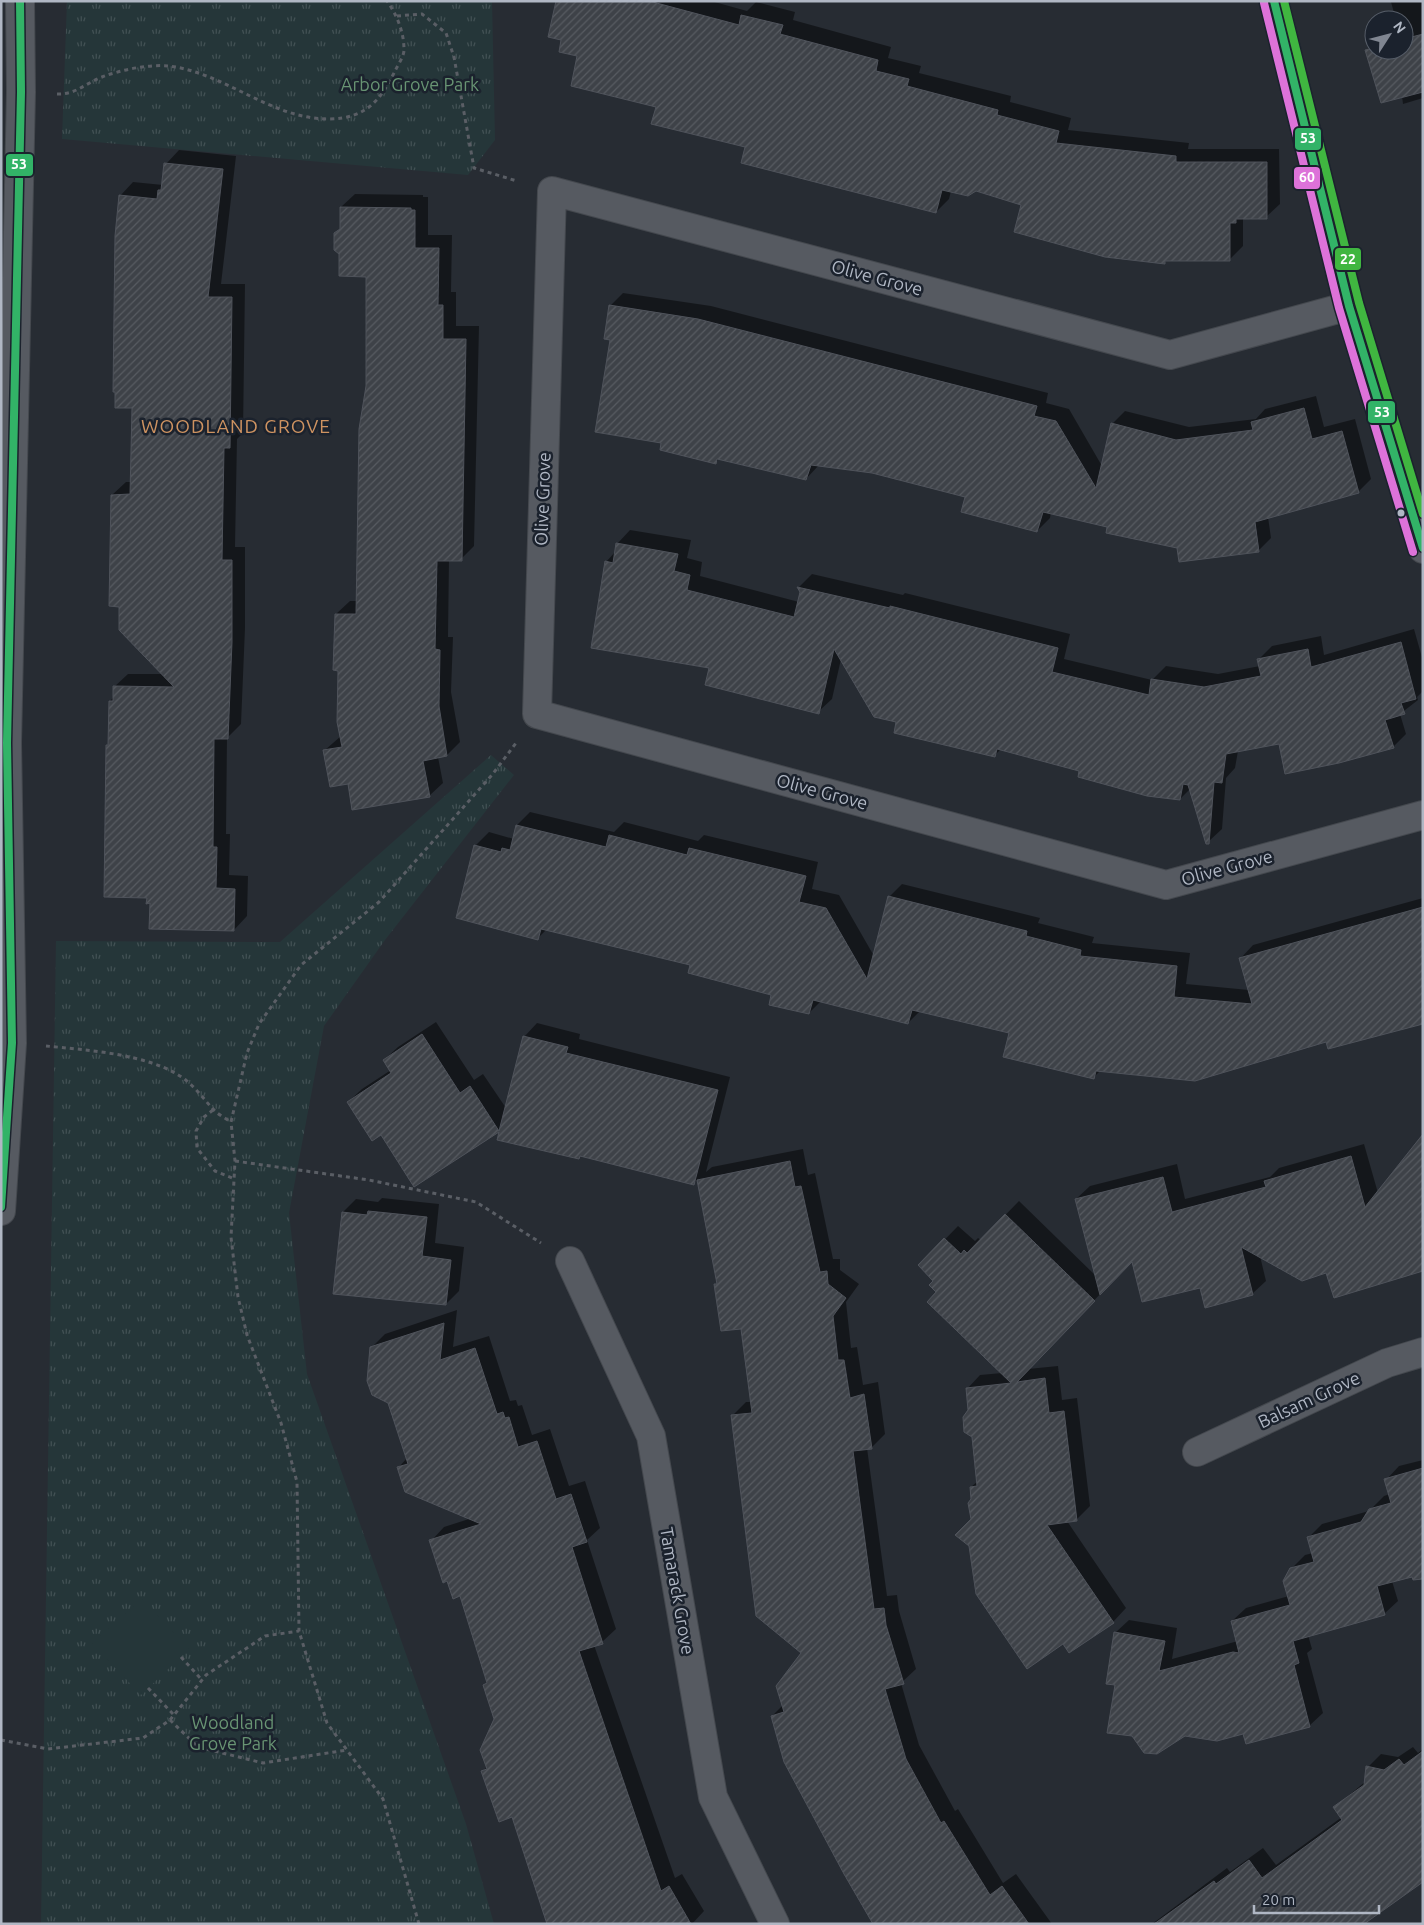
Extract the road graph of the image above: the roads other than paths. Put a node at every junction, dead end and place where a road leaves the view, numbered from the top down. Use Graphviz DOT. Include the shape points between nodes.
graph roads {
  1 [pos="20,1"];
  2 [pos="1274,1"];
  3 [pos="1348,306"];
  4 [pos="1423,549"];
  5 [pos="4,743"];
  6 [pos="1423,815"];
  7 [pos="1,1211"];
  8 [pos="570,1261"];
  9 [pos="1423,1352"];
  10 [pos="1197,1452"];
  11 [pos="776,1924"];
  1 -- 5 [label="street" via="21,92"];
  2 -- 3 [label="street"];
  3 -- 4 [label="street"];
  3 -- 6 [label="street, Olive Grove" via="1170,355 552,191 537,714 1166,885"];
  5 -- 7 [label="street" via="12,1043"];
  8 -- 11 [label="street, Tamarack Grove" via="651,1436 713,1797"];
  9 -- 10 [label="street, Balsam Grove" via="1387,1363"];
}
